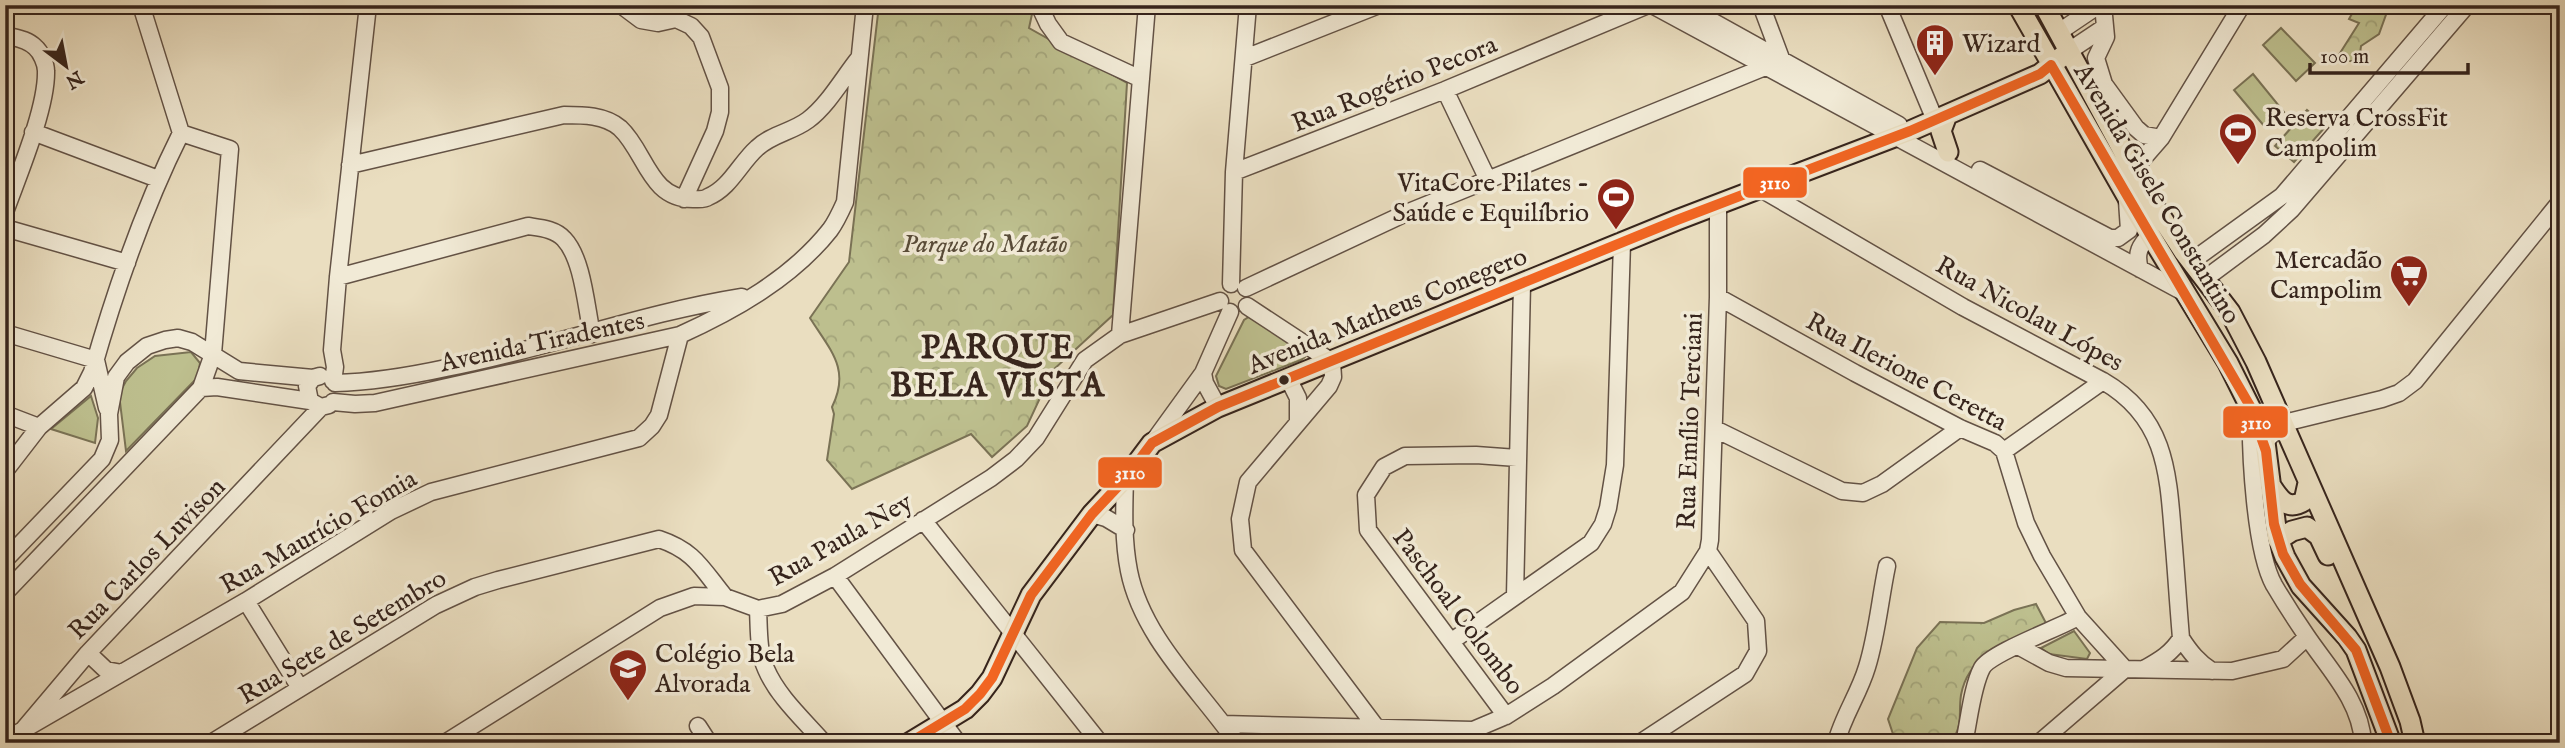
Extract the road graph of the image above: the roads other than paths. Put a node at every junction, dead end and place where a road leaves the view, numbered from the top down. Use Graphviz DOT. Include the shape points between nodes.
graph roads {
  1 [pos="141,5"];
  2 [pos="368,5"];
  3 [pos="621,5"];
  4 [pos="865,5"];
  5 [pos="1039,5"];
  6 [pos="1147,5"];
  7 [pos="1248,5"];
  8 [pos="1379,5"];
  9 [pos="1650,5"];
  10 [pos="1683,5"];
  11 [pos="1761,5"];
  12 [pos="1887,5"];
  13 [pos="2018,5"];
  14 [pos="2044,5"];
  15 [pos="2101,5"];
  16 [pos="2242,5"];
  17 [pos="2445,5"];
  18 [pos="2466,5"];
  19 [pos="2105,27"];
  20 [pos="2059,32"];
  21 [pos="5,35"];
  22 [pos="2069,51"];
  23 [pos="860,57"];
  24 [pos="1245,58"];
  25 [pos="1782,61"];
  26 [pos="2051,65"];
  27 [pos="1765,67"];
  28 [pos="1141,79"];
  29 [pos="1445,90"];
  30 [pos="1941,117"];
  31 [pos="33,132"];
  32 [pos="181,133"];
  33 [pos="1903,133"];
  34 [pos="2161,138"];
  35 [pos="1948,152"];
  36 [pos="350,165"];
  37 [pos="2134,169"];
  38 [pos="1234,172"];
  39 [pos="158,179"];
  40 [pos="1488,180"];
  41 [pos="1761,189"];
  42 [pos="2126,195"];
  43 [pos="684,199"];
  44 [pos="2560,202"];
  45 [pos="1718,205"];
  46 [pos="2264,210"];
  47 [pos="5,212"];
  48 [pos="2274,226"];
  49 [pos="5,228"];
  50 [pos="2151,234"];
  51 [pos="1622,243"];
  52 [pos="2217,244"];
  53 [pos="2192,261"];
  54 [pos="2228,261"];
  55 [pos="127,263"];
  56 [pos="2140,269"];
  57 [pos="338,277"];
  58 [pos="2206,278"];
  59 [pos="1522,284"];
  60 [pos="1238,286"];
  61 [pos="2183,292"];
  62 [pos="752,295"];
  63 [pos="1718,297"];
  64 [pos="700,304"];
  65 [pos="1247,306"];
  66 [pos="1225,307"];
  67 [pos="706,323"];
  68 [pos="5,333"];
  69 [pos="592,334"];
  70 [pos="680,335"];
  71 [pos="1121,335"];
  72 [pos="657,341"];
  73 [pos="213,354"];
  74 [pos="96,360"];
  75 [pos="1332,362"];
  76 [pos="670,370"];
  77 [pos="1203,373"];
  78 [pos="325,380"];
  79 [pos="1289,380"];
  80 [pos="2103,380"];
  81 [pos="201,388"];
  82 [pos="321,403"];
  83 [pos="1218,407"];
  84 [pos="5,414"];
  85 [pos="108,414"];
  86 [pos="1298,419"];
  87 [pos="2284,423"];
  88 [pos="39,427"];
  89 [pos="1960,428"];
  90 [pos="1714,429"];
  91 [pos="1152,443"];
  92 [pos="2258,448"];
  93 [pos="2004,451"];
  94 [pos="1517,458"];
  95 [pos="5,471"];
  96 [pos="1125,479"];
  97 [pos="2308,483"];
  98 [pos="2271,486"];
  99 [pos="48,514"];
  100 [pos="1092,514"];
  101 [pos="923,520"];
  102 [pos="1126,530"];
  103 [pos="60,538"];
  104 [pos="2278,540"];
  105 [pos="1708,551"];
  106 [pos="2263,554"];
  107 [pos="5,560"];
  108 [pos="1887,566"];
  109 [pos="835,576"];
  110 [pos="5,593"];
  111 [pos="1515,596"];
  112 [pos="724,597"];
  113 [pos="246,601"];
  114 [pos="758,610"];
  115 [pos="2078,617"];
  116 [pos="1012,631"];
  117 [pos="2307,637"];
  118 [pos="2181,638"];
  119 [pos="1452,641"];
  120 [pos="2018,646"];
  121 [pos="88,653"];
  122 [pos="2125,669"];
  123 [pos="2144,669"];
  124 [pos="2391,669"];
  125 [pos="2214,672"];
  126 [pos="122,673"];
  127 [pos="300,688"];
  128 [pos="1506,716"];
  129 [pos="943,723"];
  130 [pos="1223,724"];
  131 [pos="698,726"];
  132 [pos="1376,726"];
  133 [pos="23,730"];
  134 [pos="2413,734"];
  135 [pos="5,740"];
  136 [pos="211,743"];
  137 [pos="445,743"];
  138 [pos="709,743"];
  139 [pos="824,743"];
  140 [pos="909,743"];
  141 [pos="958,743"];
  142 [pos="1100,743"];
  143 [pos="1237,743"];
  144 [pos="1388,743"];
  145 [pos="1640,743"];
  146 [pos="1836,743"];
  147 [pos="1964,743"];
  148 [pos="2039,743"];
  149 [pos="2363,743"];
  150 [pos="2392,743"];
  1 -- 32 [label="street"];
  2 -- 36 [label="street"];
  3 -- 43 [label="street" via="641,20 659,23 676,19 691,26 701,37 720,88 715,131"];
  4 -- 23 [label="street, Avenida Tiradentes"];
  5 -- 28 [label="street" via="1061,42"];
  6 -- 28 [label="street"];
  7 -- 24 [label="street"];
  8 -- 24 [label="street"];
  9 -- 27 [label="street"];
  9 -- 29 [label="street, Rua Rogério Pecora"];
  10 -- 25 [label="street"];
  11 -- 25 [label="street"];
  12 -- 30 [label="street"];
  13 -- 26 [label="main road, Avenida Gisele Constantino"];
  14 -- 20 [label="main road, Avenida Gisele Constantino"];
  15 -- 19 [label="street"];
  15 -- 20 [label="street"];
  16 -- 34 [label="street"];
  17 -- 46 [label="street" via="2282,196"];
  18 -- 48 [label="street"];
  19 -- 22 [label="street"];
  19 -- 34 [label="street" via="2106,37 2096,58 2104,84 2136,128 2144,135"];
  20 -- 22 [label="main road, Avenida Gisele Constantino"];
  21 -- 31 [label="street" via="23,39 43,58 43,95"];
  22 -- 26 [label="main road, Avenida Matheus Conegero"];
  22 -- 37 [label="main road, Avenida Gisele Constantino"];
  23 -- 43 [label="street" via="808,120 768,138 727,184 707,199"];
  23 -- 62 [label="street, Avenida Tiradentes" via="845,202 831,229 788,273"];
  24 -- 38 [label="street"];
  25 -- 33 [label="street"];
  26 -- 30 [label="main road, Avenida Matheus Conegero"];
  26 -- 42 [label="main road, Avenida Gisele Constantino"];
  27 -- 33 [label="street"];
  27 -- 40 [label="street"];
  28 -- 71 [label="street"];
  29 -- 38 [label="street, Rua Rogério Pecora"];
  29 -- 40 [label="street"];
  30 -- 33 [label="main road, Avenida Matheus Conegero"];
  30 -- 35 [label="main road"];
  31 -- 39 [label="street"];
  31 -- 47 [label="street"];
  32 -- 39 [label="street"];
  32 -- 73 [label="street" via="230,149"];
  33 -- 35 [label="street"];
  33 -- 41 [label="main road, Avenida Matheus Conegero"];
  33 -- 56 [label="street"];
  34 -- 37 [label="street"];
  35 -- 42 [label="street" via="2110,238 2129,230"];
  36 -- 43 [label="street" via="564,115 588,115 619,127 656,183"];
  36 -- 57 [label="street"];
  37 -- 53 [label="main road, Avenida Gisele Constantino"];
  38 -- 60 [label="street"];
  39 -- 55 [label="street"];
  40 -- 60 [label="street"];
  41 -- 45 [label="main road, Avenida Matheus Conegero"];
  41 -- 80 [label="street, Rua Nicolau Lópes" via="1963,307"];
  42 -- 50 [label="main road, Avenida Gisele Constantino"];
  44 -- 87 [label="street" via="2415,381 2382,400"];
  45 -- 51 [label="main road, Avenida Matheus Conegero"];
  45 -- 63 [label="street, Rua Emílio Terciani"];
  46 -- 48 [label="street"];
  46 -- 52 [label="street"];
  48 -- 54 [label="street"];
  49 -- 55 [label="street"];
  50 -- 53 [label="main road" via="2157,233 2181,258"];
  50 -- 56 [label="street" via="2138,251"];
  50 -- 61 [label="main road, Avenida Gisele Constantino"];
  51 -- 59 [label="main road, Avenida Matheus Conegero"];
  51 -- 111 [label="street" via="1615,465 1608,508 1591,543"];
  52 -- 53 [label="street"];
  52 -- 54 [label="street"];
  53 -- 58 [label="main road, Avenida Gisele Constantino"];
  54 -- 58 [label="street"];
  55 -- 74 [label="street"];
  56 -- 61 [label="street"];
  57 -- 69 [label="street" via="528,226 549,229 564,238 577,258"];
  57 -- 78 [label="street" via="332,350 335,368"];
  58 -- 87 [label="main road, Avenida Gisele Constantino" via="2230,312"];
  59 -- 75 [label="main road, Avenida Matheus Conegero"];
  59 -- 94 [label="street"];
  60 -- 65 [label="street" via="1249,297"];
  60 -- 66 [label="street" via="1221,292"];
  61 -- 92 [label="main road, Avenida Gisele Constantino" via="2251,409"];
  62 -- 64 [label="street, Avenida Tiradentes"];
  62 -- 67 [label="street, Avenida Tiradentes"];
  63 -- 89 [label="street, Rua Ilerione Ceretta"];
  63 -- 90 [label="street, Rua Emílio Terciani"];
  64 -- 67 [label="street"];
  64 -- 69 [label="street, Avenida Tiradentes"];
  65 -- 66 [label="street" via="1239,312"];
  65 -- 75 [label="street"];
  66 -- 71 [label="street, Rua Paula Ney"];
  66 -- 77 [label="street"];
  67 -- 70 [label="street, Avenida Tiradentes"];
  68 -- 74 [label="street"];
  69 -- 78 [label="street, Avenida Tiradentes" via="401,377"];
  70 -- 72 [label="street, Avenida Tiradentes"];
  70 -- 76 [label="street, Rua Maurício Fomia"];
  71 -- 101 [label="street, Rua Paula Ney" via="1085,360 1035,438 1016,459"];
  72 -- 76 [label="street"];
  72 -- 82 [label="street, Avenida Tiradentes" via="375,403"];
  73 -- 78 [label="street, Avenida Tiradentes" via="239,370"];
  73 -- 81 [label="street"];
  73 -- 85 [label="street, Avenida Tiradentes" via="178,338 147,346 116,377"];
  74 -- 85 [label="street"];
  74 -- 88 [label="street" via="84,388"];
  75 -- 79 [label="main road, Avenida Matheus Conegero"];
  75 -- 86 [label="street" via="1329,386"];
  76 -- 113 [label="street, Rua Maurício Fomia" via="659,415 639,439 431,492 391,511"];
  77 -- 83 [label="street"];
  77 -- 91 [label="street"];
  78 -- 82 [label="street" via="337,393"];
  78 -- 82 [label="street" via="307,386 307,397"];
  79 -- 83 [label="main road, Avenida Matheus Conegero"];
  79 -- 86 [label="street" via="1298,398"];
  80 -- 93 [label="street, Rua Ilerione Ceretta"];
  80 -- 118 [label="street, Rua Nicolau Lópes" via="2135,406 2152,426 2161,447 2169,479"];
  81 -- 82 [label="street, Avenida Tiradentes"];
  81 -- 103 [label="street"];
  82 -- 121 [label="street, Rua Carlos Luvison"];
  83 -- 91 [label="main road, Avenida Matheus Conegero"];
  84 -- 88 [label="street"];
  85 -- 99 [label="street" via="110,440 102,459"];
  86 -- 132 [label="street" via="1248,482 1240,519 1243,550"];
  87 -- 92 [label="street"];
  87 -- 97 [label="main road, Avenida Gisele Constantino"];
  88 -- 95 [label="street"];
  89 -- 90 [label="street" via="1863,493 1842,491"];
  89 -- 93 [label="street, Rua Ilerione Ceretta"];
  90 -- 105 [label="street, Rua Emílio Terciani"];
  91 -- 96 [label="main road"];
  92 -- 98 [label="main road, Avenida Gisele Constantino"];
  92 -- 106 [label="street, Avenida Gisele Constantino"];
  93 -- 115 [label="street" via="2026,523"];
  94 -- 111 [label="street"];
  94 -- 119 [label="street, Paschoal Colombo" via="1405,456 1384,467 1366,495 1368,530"];
  96 -- 100 [label="main road"];
  96 -- 102 [label="street"];
  97 -- 98 [label="main road" via="2304,501 2297,505 2281,502"];
  97 -- 124 [label="main road, Avenida Gisele Constantino"];
  98 -- 104 [label="main road, Avenida Gisele Constantino"];
  99 -- 103 [label="street" via="48,536"];
  99 -- 107 [label="street"];
  100 -- 102 [label="street"];
  100 -- 116 [label="main road" via="1031,595"];
  101 -- 109 [label="street, Rua Paula Ney"];
  101 -- 116 [label="street"];
  102 -- 130 [label="street" via="1129,573 1145,617"];
  103 -- 110 [label="street"];
  104 -- 106 [label="street"];
  104 -- 124 [label="main road" via="2300,527 2319,536 2368,639"];
  104 -- 150 [label="main road, Avenida Gisele Constantino" via="2301,586 2356,650"];
  105 -- 128 [label="street, Rua Emílio Terciani" via="1682,593"];
  105 -- 145 [label="street" via="1756,621 1758,651 1745,674"];
  106 -- 117 [label="street, Avenida Gisele Constantino" via="2273,583"];
  108 -- 146 [label="street" via="1868,666"];
  109 -- 114 [label="street, Rua Paula Ney" via="782,604"];
  109 -- 129 [label="street"];
  111 -- 119 [label="street"];
  112 -- 114 [label="street, Rua Paula Ney"];
  112 -- 127 [label="street, Rua Sete de Setembro" via="693,557 659,539 475,587 436,605"];
  112 -- 137 [label="street, Rua Paula Ney" via="694,596 660,608"];
  113 -- 126 [label="street, Rua Maurício Fomia"];
  113 -- 127 [label="street"];
  114 -- 139 [label="street" via="765,669"];
  115 -- 120 [label="street"];
  115 -- 122 [label="street"];
  116 -- 129 [label="main road" via="980,694"];
  116 -- 142 [label="street"];
  117 -- 125 [label="street" via="2283,659"];
  117 -- 149 [label="street, Avenida Gisele Constantino" via="2347,695"];
  118 -- 123 [label="street" via="2161,660"];
  118 -- 125 [label="street" via="2201,664"];
  119 -- 128 [label="street, Paschoal Colombo"];
  120 -- 122 [label="street" via="2066,668"];
  120 -- 147 [label="street" via="1996,654 1983,666"];
  121 -- 126 [label="street" via="106,670"];
  121 -- 133 [label="street, Rua Carlos Luvison"];
  122 -- 123 [label="street"];
  122 -- 148 [label="street"];
  123 -- 125 [label="street"];
  124 -- 134 [label="main road, Avenida Gisele Constantino"];
  126 -- 133 [label="street, Rua Maurício Fomia"];
  127 -- 136 [label="street, Rua Sete de Setembro"];
  128 -- 132 [label="street, Rua Emílio Terciani" via="1473,730"];
  129 -- 140 [label="main road"];
  129 -- 141 [label="street"];
  130 -- 132 [label="street, Rua Emílio Terciani"];
  130 -- 143 [label="street"];
  131 -- 138 [label="street"];
  132 -- 144 [label="street"];
  133 -- 135 [label="street, Rua Carlos Luvison"];
  134 -- 150 [label="main road"];
}
